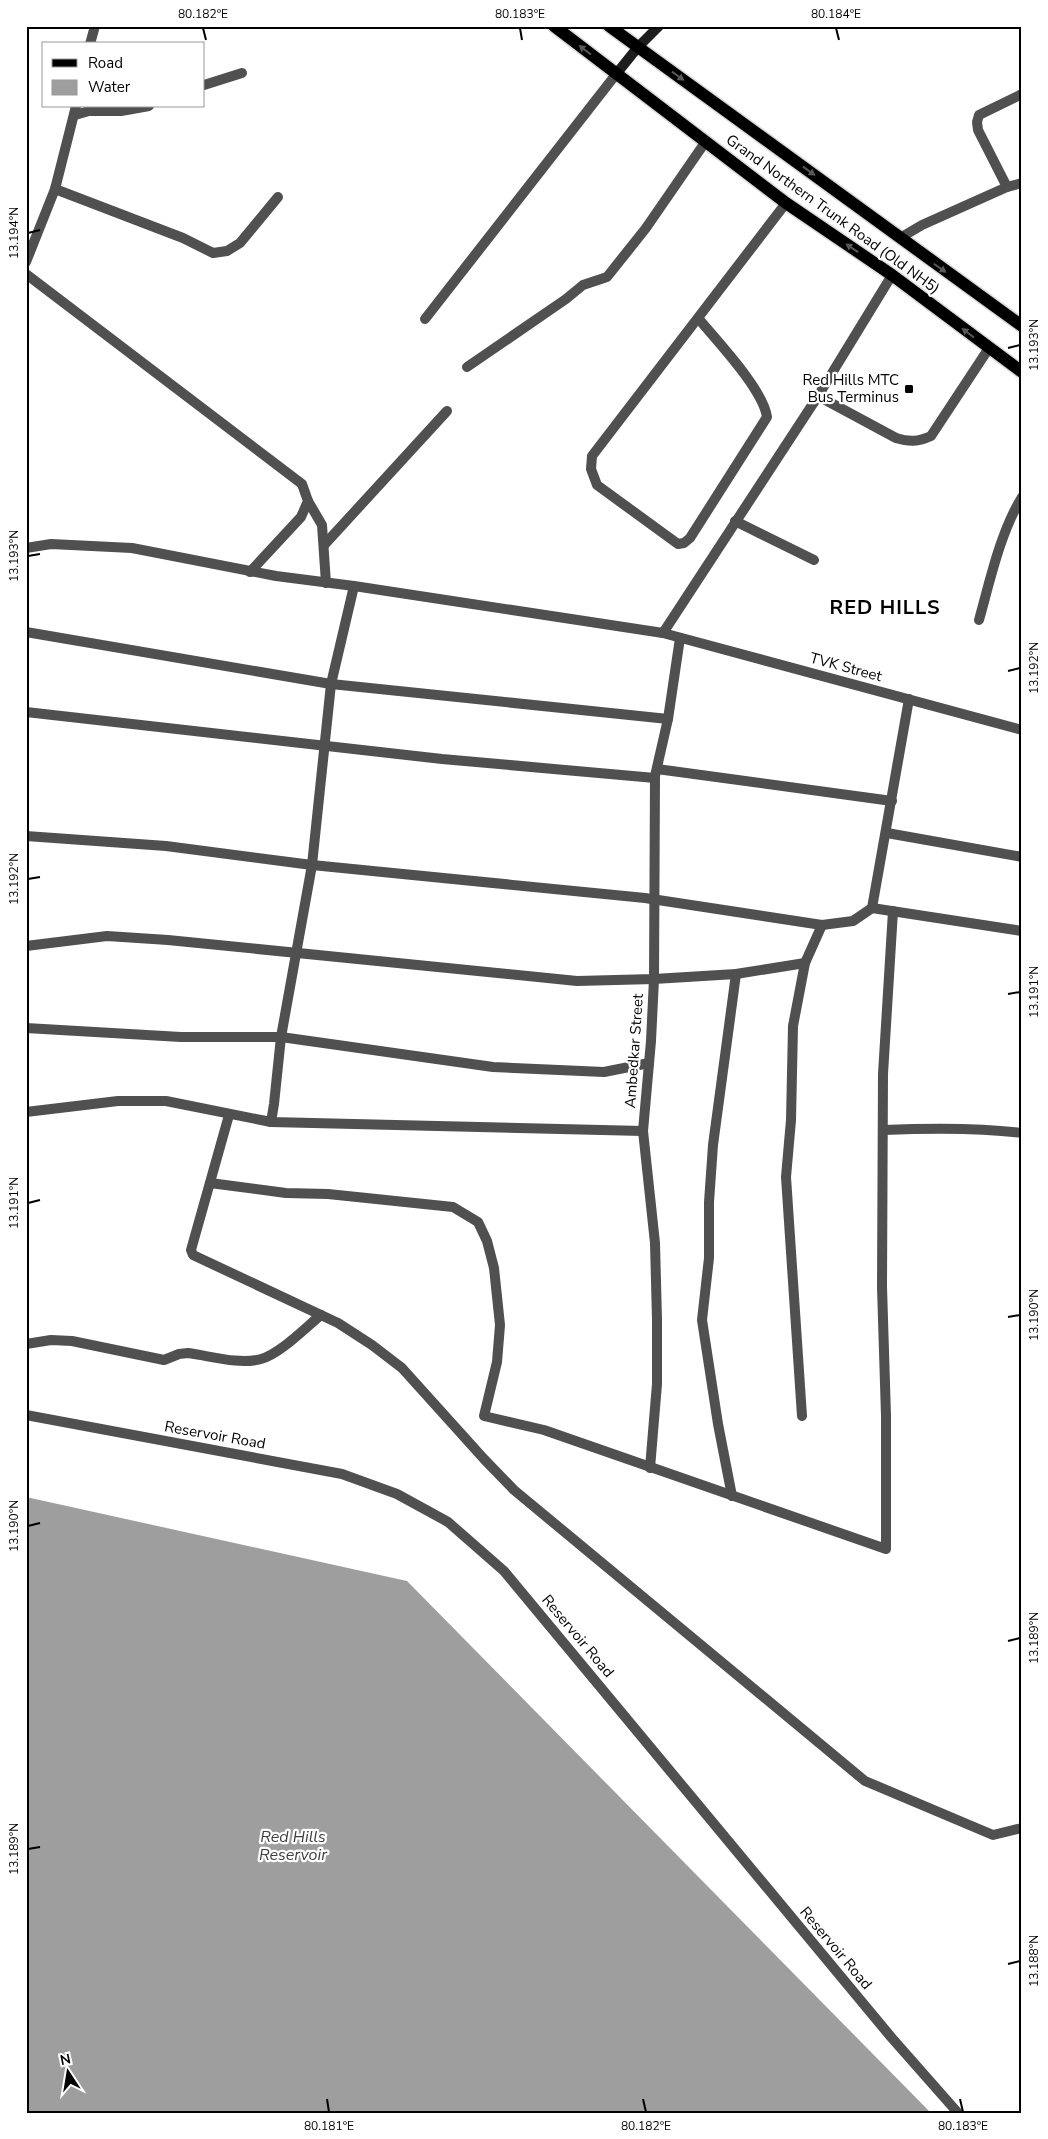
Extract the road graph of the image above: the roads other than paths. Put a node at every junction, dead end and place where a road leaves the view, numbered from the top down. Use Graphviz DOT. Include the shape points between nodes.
graph roads {
  1 [pos="94,26"];
  2 [pos="554,26"];
  3 [pos="609,26"];
  4 [pos="659,26"];
  5 [pos="90,42"];
  6 [pos="638,47"];
  7 [pos="242,73"];
  8 [pos="617,74"];
  9 [pos="205,85"];
  10 [pos="1022,94"];
  11 [pos="138,108"];
  12 [pos="76,110"];
  13 [pos="706,141"];
  14 [pos="1022,183"];
  15 [pos="1007,187"];
  16 [pos="55,189"];
  17 [pos="278,197"];
  18 [pos="786,203"];
  19 [pos="900,238"];
  20 [pos="26,262"];
  21 [pos="26,274"];
  22 [pos="892,275"];
  23 [pos="698,318"];
  24 [pos="425,319"];
  25 [pos="1022,326"];
  26 [pos="989,348"];
  27 [pos="467,367"];
  28 [pos="1022,372"];
  29 [pos="818,396"];
  30 [pos="447,411"];
  31 [pos="1022,497"];
  32 [pos="308,502"];
  33 [pos="735,521"];
  34 [pos="325,544"];
  35 [pos="26,548"];
  36 [pos="814,560"];
  37 [pos="250,572"];
  38 [pos="326,583"];
  39 [pos="354,586"];
  40 [pos="979,620"];
  41 [pos="26,632"];
  42 [pos="663,633"];
  43 [pos="680,638"];
  44 [pos="331,684"];
  45 [pos="909,699"];
  46 [pos="26,712"];
  47 [pos="668,718"];
  48 [pos="1022,730"];
  49 [pos="325,747"];
  50 [pos="656,773"];
  51 [pos="892,801"];
  52 [pos="887,833"];
  53 [pos="26,836"];
  54 [pos="1022,857"];
  55 [pos="312,865"];
  56 [pos="654,899"];
  57 [pos="872,908"];
  58 [pos="893,911"];
  59 [pos="822,925"];
  60 [pos="1022,931"];
  61 [pos="26,946"];
  62 [pos="297,953"];
  63 [pos="805,962"];
  64 [pos="736,974"];
  65 [pos="654,979"];
  66 [pos="26,1028"];
  67 [pos="281,1037"];
  68 [pos="649,1063"];
  69 [pos="26,1112"];
  70 [pos="229,1115"];
  71 [pos="271,1122"];
  72 [pos="883,1130"];
  73 [pos="643,1131"];
  74 [pos="1022,1133"];
  75 [pos="210,1183"];
  76 [pos="321,1315"];
  77 [pos="26,1344"];
  78 [pos="26,1415"];
  79 [pos="802,1416"];
  80 [pos="650,1468"];
  81 [pos="732,1496"];
  82 [pos="1022,1828"];
  83 [pos="958,2113"];
  1 -- 5 [label="street"];
  8 -- 2 [label="main road, Grand Northern Trunk Road (Old NH5), one-way"];
  3 -- 6 [label="main road, Grand Northern Trunk Road (Old NH5)"];
  4 -- 6 [label="street"];
  6 -- 8 [label="street"];
  6 -- 19 [label="main road, Grand Northern Trunk Road (Old NH5), one-way"];
  7 -- 9 [label="street"];
  8 -- 13 [label="main road, Grand Northern Trunk Road (Old NH5)"];
  8 -- 24 [label="street"];
  10 -- 15 [label="street" via="980,115 977,122"];
  11 -- 12 [label="street"];
  12 -- 16 [label="street"];
  13 -- 18 [label="main road, Grand Northern Trunk Road (Old NH5)"];
  13 -- 27 [label="street" via="646,228 607,277 583,285"];
  14 -- 15 [label="street"];
  15 -- 19 [label="street"];
  16 -- 17 [label="street" via="212,252 227,251 240,244"];
  16 -- 20 [label="street"];
  22 -- 18 [label="main road, Grand Northern Trunk Road (Old NH5), one-way"];
  18 -- 23 [label="street"];
  19 -- 25 [label="main road, Grand Northern Trunk Road (Old NH5), one-way"];
  21 -- 32 [label="street" via="302,484"];
  26 -- 22 [label="main road, Grand Northern Trunk Road (Old NH5), one-way"];
  22 -- 29 [label="street"];
  23 -- 23 [label="street" via="592,456 591,468 597,485 678,544 690,538 767,417 739,366"];
  26 -- 28 [label="main road, Grand Northern Trunk Road (Old NH5)"];
  26 -- 29 [label="street" via="931,436 920,440 908,442 896,438"];
  29 -- 33 [label="street"];
  30 -- 34 [label="street"];
  31 -- 40 [label="street" via="996,561"];
  32 -- 34 [label="street" via="322,525"];
  32 -- 37 [label="street" via="301,517"];
  33 -- 36 [label="street"];
  33 -- 42 [label="street"];
  34 -- 38 [label="street"];
  35 -- 37 [label="street, TVK Street" via="51,544 132,548"];
  37 -- 38 [label="street, TVK Street"];
  38 -- 39 [label="street, TVK Street"];
  39 -- 42 [label="street, TVK Street"];
  39 -- 44 [label="street"];
  41 -- 44 [label="street"];
  42 -- 43 [label="street, TVK Street"];
  43 -- 45 [label="street, TVK Street"];
  43 -- 47 [label="street, Ambedkar Street"];
  44 -- 47 [label="street"];
  44 -- 49 [label="street"];
  45 -- 48 [label="street, TVK Street"];
  45 -- 51 [label="street"];
  46 -- 49 [label="street"];
  47 -- 50 [label="street, Ambedkar Street"];
  49 -- 50 [label="street"];
  49 -- 55 [label="street"];
  50 -- 51 [label="street"];
  50 -- 56 [label="street, Ambedkar Street"];
  51 -- 52 [label="street"];
  52 -- 54 [label="street"];
  52 -- 57 [label="street"];
  53 -- 55 [label="street" via="166,846"];
  55 -- 56 [label="street"];
  55 -- 62 [label="street"];
  56 -- 59 [label="street"];
  56 -- 65 [label="street, Ambedkar Street"];
  57 -- 58 [label="street"];
  57 -- 59 [label="street" via="853,921"];
  58 -- 60 [label="street"];
  58 -- 72 [label="street" via="883,1074"];
  59 -- 63 [label="street"];
  61 -- 62 [label="street" via="107,936"];
  62 -- 65 [label="street" via="577,980"];
  62 -- 67 [label="street"];
  63 -- 64 [label="street"];
  63 -- 79 [label="street" via="793,1026 786,1177"];
  64 -- 65 [label="street"];
  64 -- 81 [label="street" via="713,1145 709,1258 702,1320"];
  65 -- 68 [label="street, Ambedkar Street"];
  66 -- 67 [label="street" via="181,1037"];
  67 -- 68 [label="street" via="493,1067 604,1072"];
  67 -- 71 [label="street"];
  68 -- 73 [label="street, Ambedkar Street"];
  69 -- 70 [label="street" via="118,1101 166,1102"];
  70 -- 71 [label="street"];
  70 -- 75 [label="street"];
  71 -- 73 [label="street"];
  72 -- 74 [label="street" via="941,1128"];
  72 -- 81 [label="street" via="886,1549"];
  73 -- 80 [label="street, Ambedkar Street" via="655,1243 657,1320 657,1384"];
  75 -- 76 [label="street" via="191,1250 193,1255"];
  75 -- 80 [label="street" via="453,1207 478,1222 494,1268 500,1325 497,1362 484,1416 544,1430"];
  76 -- 77 [label="street" via="263,1359 244,1361 188,1353 164,1360 65,1341"];
  76 -- 82 [label="street" via="352,1332 402,1368 514,1490 865,1781 993,1835"];
  78 -- 83 [label="street, Reservoir Road" via="342,1474 397,1494 448,1522 504,1571 891,2037"];
  80 -- 81 [label="street"];
}
